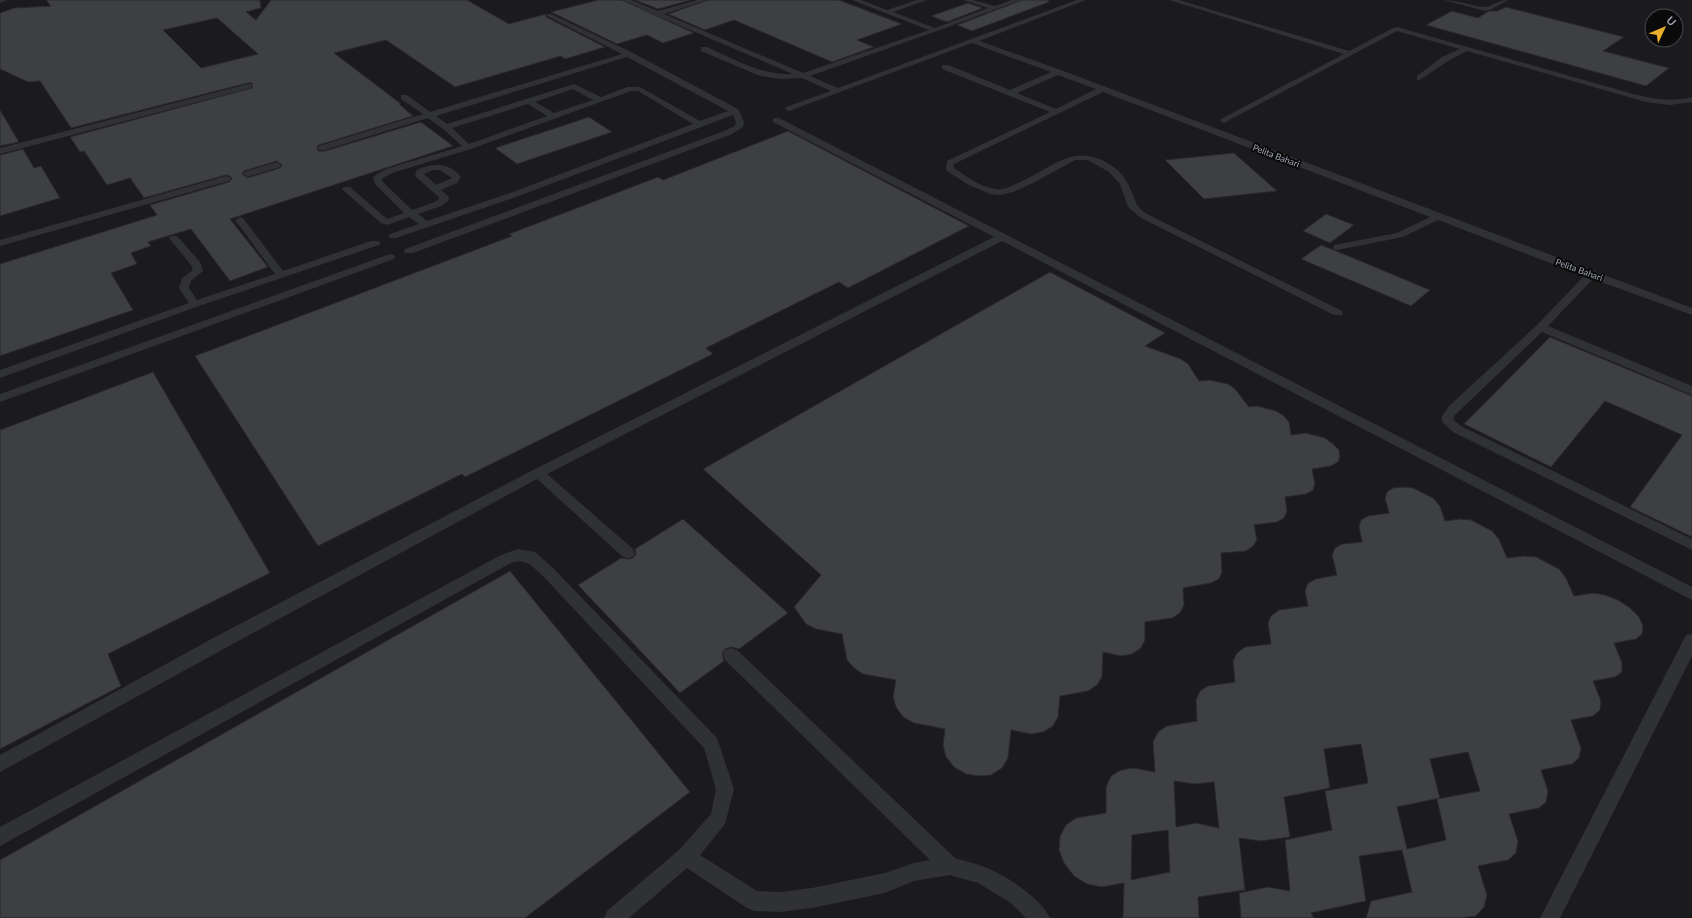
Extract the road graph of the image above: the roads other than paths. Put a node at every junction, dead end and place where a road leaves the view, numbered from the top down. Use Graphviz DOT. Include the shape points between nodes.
graph roads {
  1 [pos="4,0"];
  2 [pos="626,0"];
  3 [pos="704,0"];
  4 [pos="854,0"];
  5 [pos="924,0"];
  6 [pos="966,0"];
  7 [pos="1018,0"];
  8 [pos="1083,0"];
  9 [pos="1172,0"];
  10 [pos="1447,0"];
  11 [pos="1505,0"];
  12 [pos="0,1"];
  13 [pos="994,8"];
  14 [pos="886,12"];
  15 [pos="657,14"];
  16 [pos="549,16"];
  17 [pos="935,30"];
  18 [pos="972,41"];
  19 [pos="704,49"];
  20 [pos="1466,49"];
  21 [pos="1349,53"];
  22 [pos="628,54"];
  23 [pos="945,67"];
  24 [pos="1058,72"];
  25 [pos="803,76"];
  26 [pos="1420,78"];
  27 [pos="248,86"];
  28 [pos="1103,89"];
  29 [pos="838,91"];
  30 [pos="1010,93"];
  31 [pos="404,97"];
  32 [pos="1692,99"];
  33 [pos="600,100"];
  34 [pos="529,101"];
  35 [pos="788,109"];
  36 [pos="735,111"];
  37 [pos="1057,112"];
  38 [pos="428,116"];
  39 [pos="552,116"];
  40 [pos="776,120"];
  41 [pos="1224,121"];
  42 [pos="699,124"];
  43 [pos="446,127"];
  44 [pos="468,147"];
  45 [pos="322,148"];
  46 [pos="0,151"];
  47 [pos="277,165"];
  48 [pos="585,167"];
  49 [pos="247,174"];
  50 [pos="226,179"];
  51 [pos="602,179"];
  52 [pos="348,189"];
  53 [pos="435,189"];
  54 [pos="411,214"];
  55 [pos="1437,217"];
  56 [pos="240,220"];
  57 [pos="426,225"];
  58 [pos="393,236"];
  59 [pos="1002,237"];
  60 [pos="174,238"];
  61 [pos="0,243"];
  62 [pos="375,243"];
  63 [pos="1338,247"];
  64 [pos="409,251"];
  65 [pos="390,257"];
  66 [pos="281,275"];
  67 [pos="1591,275"];
  68 [pos="195,304"];
  69 [pos="1692,312"];
  70 [pos="1338,313"];
  71 [pos="1542,327"];
  72 [pos="0,374"];
  73 [pos="1692,391"];
  74 [pos="0,398"];
  75 [pos="538,474"];
  76 [pos="1692,545"];
  77 [pos="628,554"];
  78 [pos="1692,594"];
  79 [pos="1692,640"];
  80 [pos="731,655"];
  81 [pos="0,764"];
  82 [pos="0,837"];
  83 [pos="686,858"];
  84 [pos="950,866"];
  85 [pos="614,918"];
  86 [pos="1040,918"];
  87 [pos="1550,918"];
  1 -- 12 [label="lane"];
  2 -- 15 [label="lane"];
  3 -- 15 [label="lane"];
  4 -- 14 [label="lane"];
  5 -- 14 [label="lane"];
  6 -- 13 [label="lane"];
  7 -- 13 [label="lane"];
  8 -- 18 [label="lane"];
  9 -- 21 [label="lane"];
  10 -- 11 [label="lane" via="1485,9"];
  13 -- 17 [label="lane"];
  14 -- 17 [label="lane"];
  15 -- 25 [label="lane"];
  16 -- 22 [label="lane"];
  17 -- 25 [label="lane"];
  18 -- 24 [label="lane, Pelita Bahari"];
  18 -- 29 [label="lane"];
  19 -- 25 [label="lane" via="763,74 781,77"];
  20 -- 21 [label="lane" via="1397,29"];
  20 -- 26 [label="lane" via="1445,59"];
  20 -- 32 [label="lane" via="1655,101 1671,103 1687,102"];
  21 -- 41 [label="lane"];
  22 -- 36 [label="lane"];
  22 -- 38 [label="lane"];
  23 -- 30 [label="lane"];
  24 -- 28 [label="lane, Pelita Bahari"];
  24 -- 30 [label="lane"];
  25 -- 29 [label="lane"];
  27 -- 46 [label="lane"];
  28 -- 37 [label="lane"];
  28 -- 55 [label="lane, Pelita Bahari"];
  29 -- 35 [label="lane"];
  30 -- 37 [label="lane"];
  31 -- 38 [label="lane"];
  33 -- 34 [label="lane" via="574,86"];
  33 -- 39 [label="lane"];
  33 -- 42 [label="lane" via="630,89 640,89"];
  34 -- 39 [label="lane"];
  34 -- 43 [label="lane"];
  36 -- 42 [label="lane"];
  36 -- 51 [label="lane" via="740,122 739,127"];
  37 -- 70 [label="lane" via="964,154 950,163 950,169 972,183 993,192 1000,192 1030,181 1073,158 1090,158 1112,170 1124,183 1133,207 1144,216"];
  38 -- 43 [label="lane"];
  38 -- 45 [label="lane"];
  39 -- 44 [label="lane"];
  40 -- 59 [label="lane"];
  42 -- 48 [label="lane"];
  43 -- 44 [label="lane"];
  44 -- 54 [label="lane" via="390,171 377,178 378,182"];
  47 -- 49 [label="lane"];
  48 -- 51 [label="lane"];
  48 -- 57 [label="lane"];
  50 -- 61 [label="lane"];
  51 -- 64 [label="lane"];
  52 -- 54 [label="lane" via="384,221 392,221"];
  53 -- 54 [label="lane" via="445,199"];
  54 -- 57 [label="lane"];
  55 -- 63 [label="lane" via="1400,235"];
  55 -- 67 [label="lane, Pelita Bahari"];
  56 -- 66 [label="lane"];
  57 -- 58 [label="lane"];
  59 -- 75 [label="lane"];
  59 -- 78 [label="lane"];
  60 -- 68 [label="lane" via="196,264 198,271 186,280 184,288"];
  62 -- 66 [label="lane"];
  65 -- 74 [label="lane"];
  66 -- 68 [label="lane"];
  67 -- 69 [label="lane, Pelita Bahari"];
  67 -- 71 [label="lane"];
  68 -- 72 [label="lane"];
  71 -- 73 [label="lane"];
  71 -- 76 [label="lane" via="1453,409 1448,416 1448,422 1457,429"];
  75 -- 77 [label="lane"];
  75 -- 81 [label="lane" via="223,641"];
  79 -- 87 [label="lane"];
  80 -- 84 [label="lane"];
  82 -- 83 [label="lane" via="506,559 518,555 530,556 548,572 712,744 725,789 719,818"];
  83 -- 84 [label="lane" via="754,901 780,902 885,883 914,872"];
  83 -- 85 [label="lane"];
  84 -- 86 [label="lane" via="982,875 1018,896"];
}
